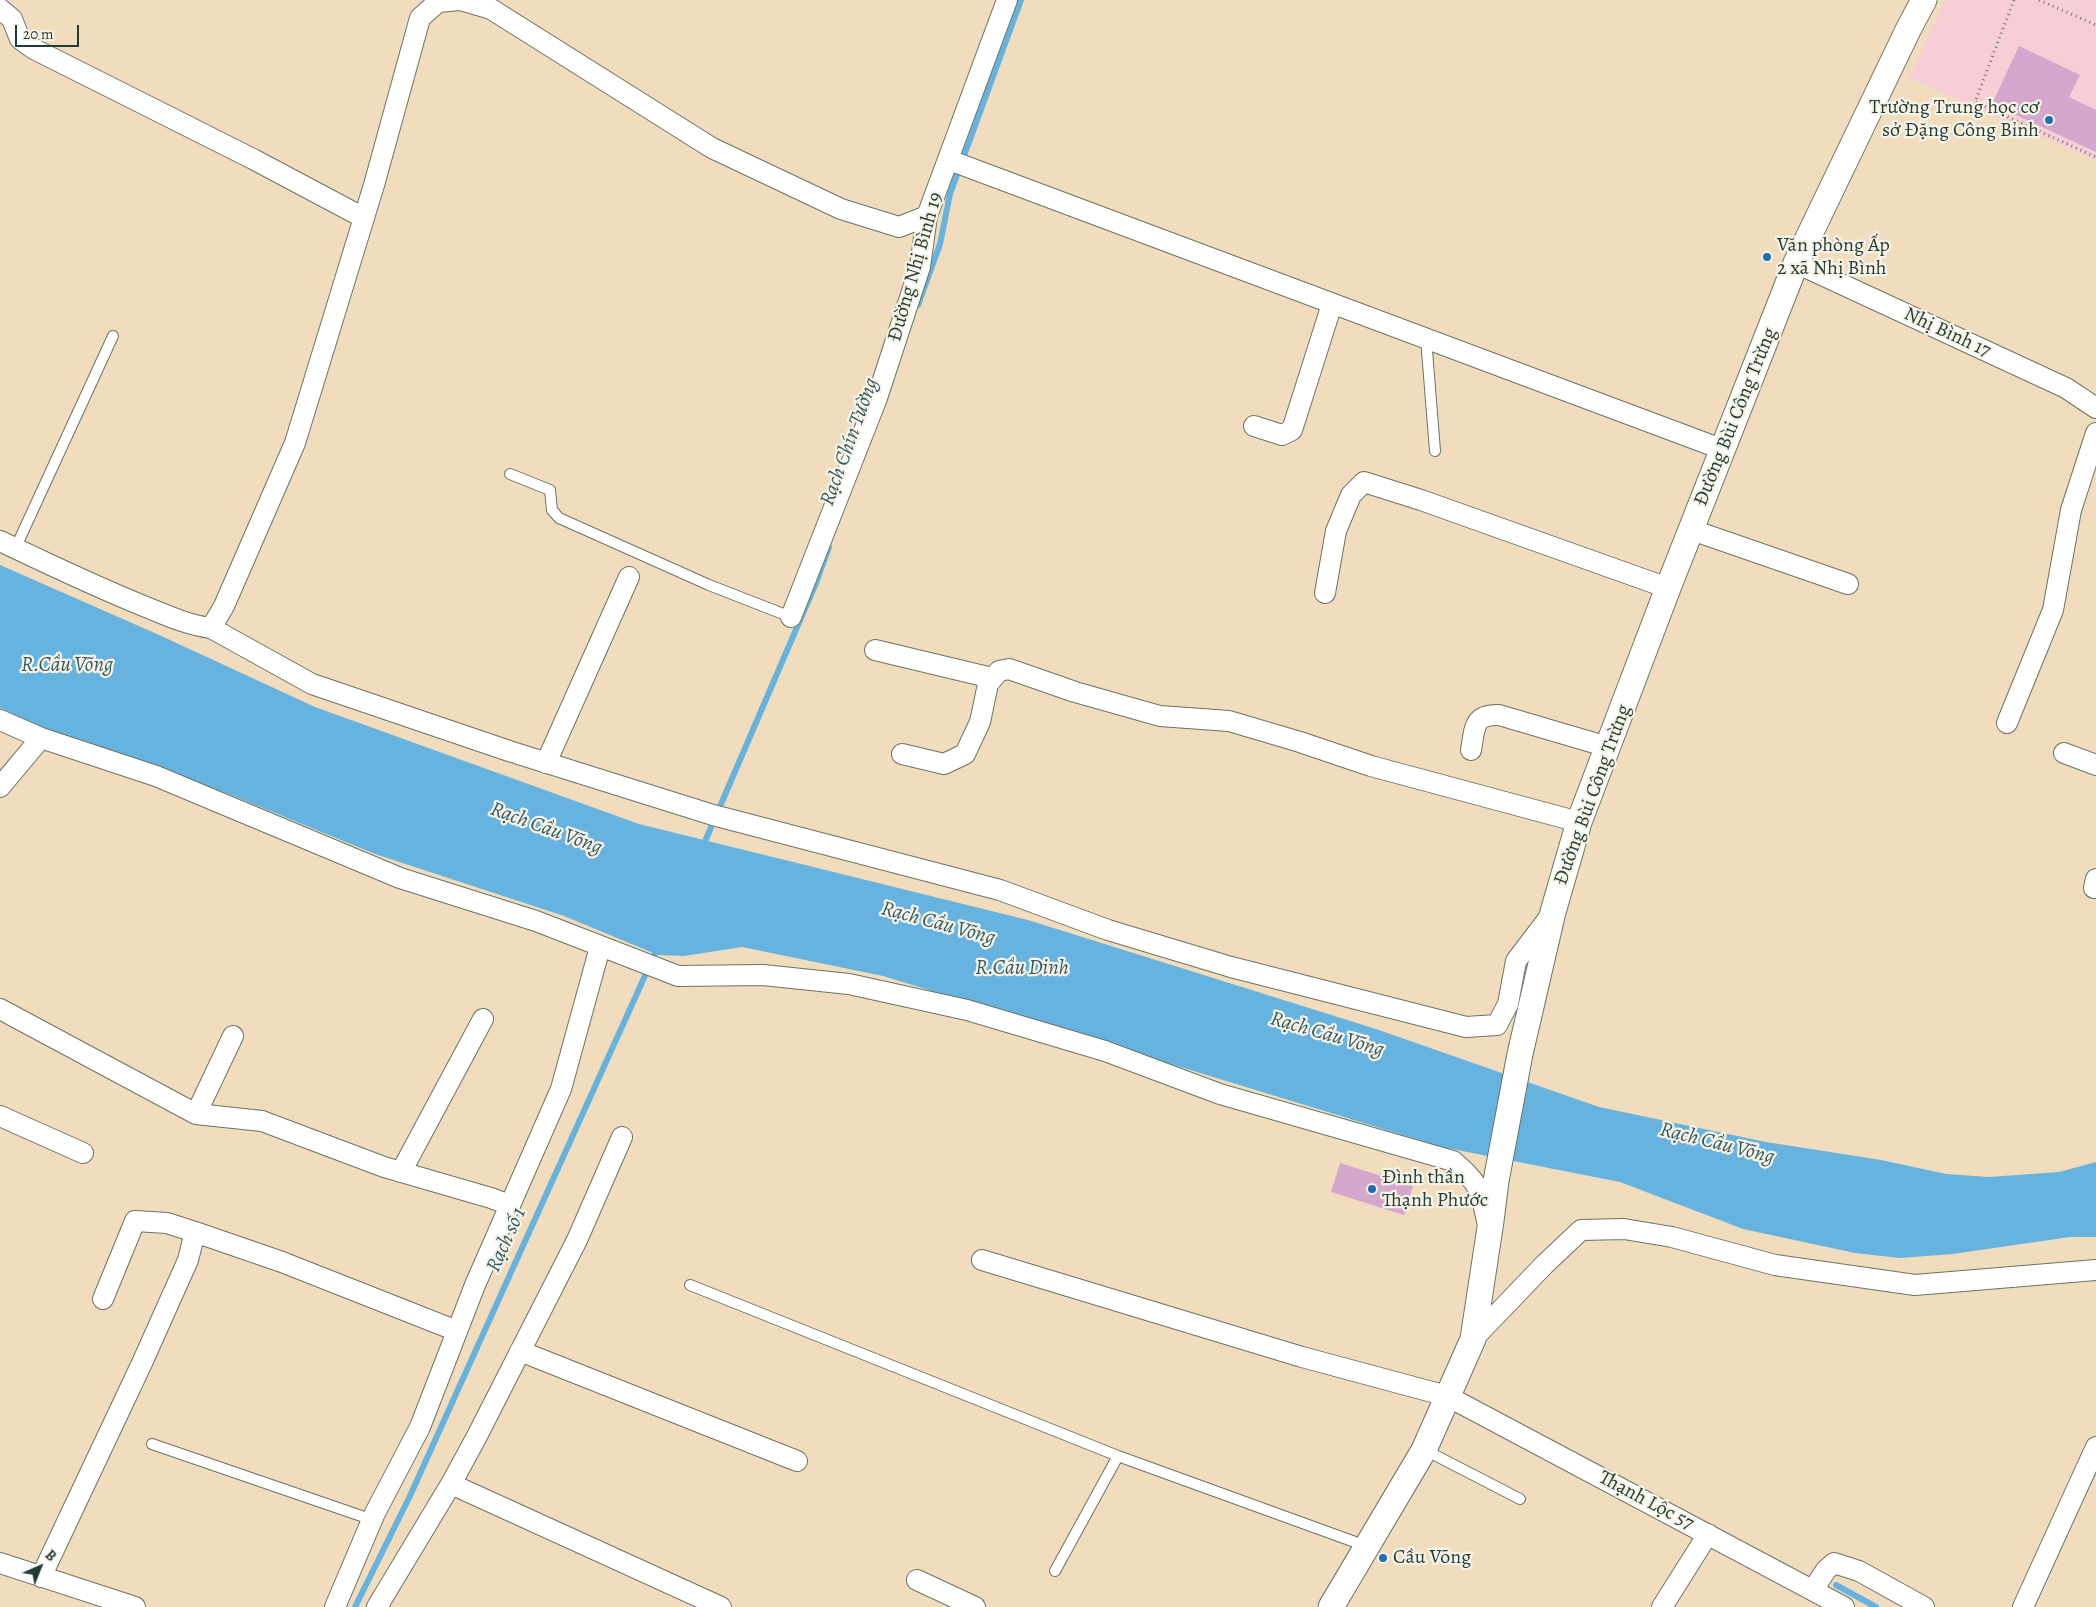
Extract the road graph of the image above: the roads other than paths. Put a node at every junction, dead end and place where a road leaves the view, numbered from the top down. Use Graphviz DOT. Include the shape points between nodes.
graph roads {
  1 [pos="1007,0"];
  2 [pos="1924,0"];
  3 [pos="0,9"];
  4 [pos="950,160"];
  5 [pos="927,216"];
  6 [pos="364,218"];
  7 [pos="1796,263"];
  8 [pos="1332,304"];
  9 [pos="113,336"];
  10 [pos="1426,338"];
  11 [pos="2096,408"];
  12 [pos="1254,426"];
  13 [pos="2096,434"];
  14 [pos="1724,450"];
  15 [pos="1435,451"];
  16 [pos="510,474"];
  17 [pos="1692,530"];
  18 [pos="8,545"];
  19 [pos="629,576"];
  20 [pos="1848,584"];
  21 [pos="1668,588"];
  22 [pos="1324,593"];
  23 [pos="791,617"];
  24 [pos="211,628"];
  25 [pos="875,650"];
  26 [pos="992,678"];
  27 [pos="7,723"];
  28 [pos="2007,723"];
  29 [pos="40,738"];
  30 [pos="1608,747"];
  31 [pos="1471,750"];
  32 [pos="2064,752"];
  33 [pos="902,754"];
  34 [pos="546,763"];
  35 [pos="2096,765"];
  36 [pos="0,787"];
  37 [pos="1579,822"];
  38 [pos="1553,912"];
  39 [pos="600,947"];
  40 [pos="0,1009"];
  41 [pos="482,1019"];
  42 [pos="232,1036"];
  43 [pos="196,1114"];
  44 [pos="0,1116"];
  45 [pos="622,1138"];
  46 [pos="83,1153"];
  47 [pos="402,1172"];
  48 [pos="509,1205"];
  49 [pos="196,1232"];
  50 [pos="1489,1232"];
  51 [pos="982,1260"];
  52 [pos="2096,1270"];
  53 [pos="690,1285"];
  54 [pos="103,1299"];
  55 [pos="457,1331"];
  56 [pos="1473,1339"];
  57 [pos="520,1352"];
  58 [pos="1447,1396"];
  59 [pos="152,1444"];
  60 [pos="2096,1447"];
  61 [pos="1424,1450"];
  62 [pos="1118,1456"];
  63 [pos="797,1461"];
  64 [pos="451,1484"];
  65 [pos="1520,1499"];
  66 [pos="373,1520"];
  67 [pos="1708,1534"];
  68 [pos="1367,1547"];
  69 [pos="0,1563"];
  70 [pos="1055,1571"];
  71 [pos="41,1576"];
  72 [pos="917,1580"];
  73 [pos="1813,1590"];
  74 [pos="135,1607"];
  75 [pos="335,1607"];
  76 [pos="377,1607"];
  77 [pos="721,1607"];
  78 [pos="975,1607"];
  79 [pos="1331,1607"];
  80 [pos="1662,1607"];
  81 [pos="1844,1607"];
  82 [pos="1924,1607"];
  83 [pos="2023,1607"];
  1 -- 4 [label="street, Đường Nhị Bình 19"];
  2 -- 7 [label="street, Đường Bùi Công Trừng"];
  3 -- 6 [label="street" via="12,19 20,39 34,49"];
  4 -- 5 [label="street, Đường Nhị Bình 19"];
  4 -- 8 [label="street"];
  5 -- 6 [label="street" via="898,227 841,209 712,148 491,9 460,0 438,2 420,18"];
  5 -- 23 [label="street, Đường Nhị Bình 19" via="920,267 877,398"];
  6 -- 24 [label="street" via="296,443 224,606"];
  7 -- 11 [label="street, Nhị Bình 17" via="2066,388"];
  7 -- 14 [label="street, Đường Bùi Công Trừng"];
  8 -- 10 [label="street"];
  8 -- 12 [label="street" via="1292,430 1282,435"];
  9 -- 18 [label="lane"];
  10 -- 14 [label="street"];
  10 -- 15 [label="lane"];
  13 -- 28 [label="street" via="2071,510 2052,610"];
  14 -- 17 [label="street, Đường Bùi Công Trừng"];
  16 -- 23 [label="lane" via="550,490 552,510 559,518 709,585"];
  17 -- 20 [label="street"];
  17 -- 21 [label="street, Đường Bùi Công Trừng"];
  18 -- 24 [label="street" via="75,578 194,626"];
  19 -- 34 [label="street"];
  21 -- 22 [label="street" via="1364,482 1351,494 1336,530"];
  21 -- 30 [label="street, Đường Bùi Công Trừng"];
  24 -- 34 [label="street" via="312,684"];
  25 -- 26 [label="street"];
  26 -- 33 [label="street" via="980,722 965,754 944,764"];
  26 -- 37 [label="street" via="999,671 1009,669 1160,716 1229,721 1370,766"];
  27 -- 29 [label="street"];
  29 -- 36 [label="street"];
  29 -- 39 [label="street" via="156,776 400,878 536,921"];
  30 -- 31 [label="street" via="1500,715 1486,715 1475,729"];
  30 -- 37 [label="street, Đường Bùi Công Trừng"];
  32 -- 35 [label="street"];
  34 -- 38 [label="street" via="721,817 1000,890 1108,930 1231,967 1466,1027 1497,1025 1508,1004 1516,961"];
  37 -- 38 [label="street, Đường Bùi Công Trừng"];
  38 -- 50 [label="street, Đường Bùi Công Trừng" via="1520,1054"];
  39 -- 48 [label="street" via="562,1089"];
  39 -- 50 [label="street" via="678,976 763,975 849,984 967,1010 1106,1051 1220,1094 1453,1161 1481,1191"];
  40 -- 43 [label="street"];
  41 -- 47 [label="street"];
  42 -- 43 [label="street"];
  43 -- 47 [label="street" via="262,1121"];
  44 -- 46 [label="street"];
  45 -- 57 [label="street" via="577,1240"];
  47 -- 48 [label="street"];
  48 -- 55 [label="street"];
  49 -- 54 [label="street" via="167,1222 135,1221"];
  49 -- 55 [label="street"];
  49 -- 71 [label="street" via="188,1260 146,1355"];
  50 -- 56 [label="street, Đường Bùi Công Trừng"];
  51 -- 58 [label="street, Thạnh Lộc 57" via="1302,1357"];
  52 -- 56 [label="street" via="1915,1285 1775,1265 1672,1237 1624,1229 1581,1230"];
  53 -- 62 [label="lane"];
  55 -- 66 [label="street" via="420,1427"];
  56 -- 58 [label="street, Đường Bùi Công Trừng"];
  57 -- 63 [label="street"];
  57 -- 64 [label="street"];
  58 -- 61 [label="street, Đường Bùi Công Trừng"];
  58 -- 67 [label="street, Thạnh Lộc 57"];
  59 -- 66 [label="lane"];
  60 -- 83 [label="street"];
  61 -- 65 [label="lane"];
  61 -- 68 [label="street, Đường Bùi Công Trừng"];
  62 -- 68 [label="lane"];
  62 -- 70 [label="lane"];
  64 -- 76 [label="street"];
  64 -- 77 [label="street"];
  66 -- 75 [label="street"];
  67 -- 73 [label="street, Thạnh Lộc 57"];
  67 -- 80 [label="street"];
  68 -- 79 [label="street, Đường Bùi Công Trừng"];
  69 -- 71 [label="street"];
  71 -- 74 [label="street"];
  72 -- 78 [label="street"];
  73 -- 81 [label="street, Thạnh Lộc 57"];
  73 -- 82 [label="street" via="1834,1563 1859,1571"];
}
